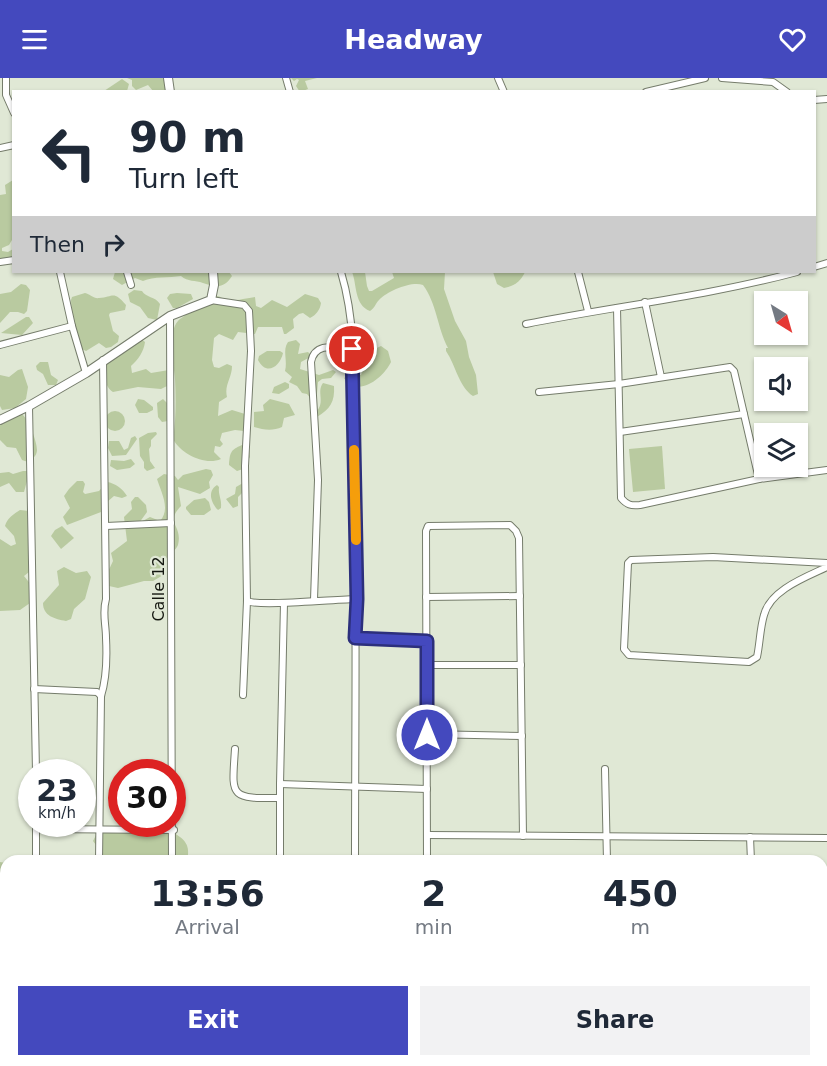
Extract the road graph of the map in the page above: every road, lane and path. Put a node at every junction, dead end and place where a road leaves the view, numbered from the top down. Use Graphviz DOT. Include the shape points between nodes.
graph roads {
  1 [pos="6,78"];
  2 [pos="705,78"];
  3 [pos="722,78"];
  4 [pos="654,90"];
  5 [pos="784,90"];
  6 [pos="3,96"];
  7 [pos="12,110"];
  8 [pos="60,273"];
  9 [pos="127,273"];
  10 [pos="213,273"];
  11 [pos="341,273"];
  12 [pos="578,273"];
  13 [pos="793,273"];
  14 [pos="131,285"];
  15 [pos="211,300"];
  16 [pos="645,302"];
  17 [pos="617,308"];
  18 [pos="588,311"];
  19 [pos="170,316"];
  20 [pos="526,324"];
  21 [pos="72,326"];
  22 [pos="0,345"];
  23 [pos="352,349"];
  24 [pos="103,360"];
  25 [pos="86,373"];
  26 [pos="661,377"];
  27 [pos="618,384"];
  28 [pos="539,392"];
  29 [pos="29,406"];
  30 [pos="744,414"];
  31 [pos="0,420"];
  32 [pos="620,432"];
  33 [pos="827,470"];
  34 [pos="759,480"];
  35 [pos="171,523"];
  36 [pos="106,526"];
  37 [pos="827,565"];
  38 [pos="520,596"];
  39 [pos="426,597"];
  40 [pos="357,599"];
  41 [pos="314,600"];
  42 [pos="247,601"];
  43 [pos="284,603"];
  44 [pos="355,638"];
  45 [pos="427,641"];
  46 [pos="427,665"];
  47 [pos="521,665"];
  48 [pos="34,689"];
  49 [pos="243,695"];
  50 [pos="101,696"];
  51 [pos="427,735"];
  52 [pos="522,736"];
  53 [pos="236,749"];
  54 [pos="36,759"];
  55 [pos="173,759"];
  56 [pos="605,769"];
  57 [pos="280,784"];
  58 [pos="355,788"];
  59 [pos="427,789"];
  60 [pos="280,798"];
  61 [pos="98,829"];
  62 [pos="108,829"];
  63 [pos="427,835"];
  64 [pos="523,836"];
  65 [pos="605,836"];
  66 [pos="36,837"];
  67 [pos="174,837"];
  68 [pos="750,837"];
  69 [pos="827,838"];
  70 [pos="36,855"];
  71 [pos="99,855"];
  72 [pos="172,855"];
  73 [pos="280,855"];
  74 [pos="355,855"];
  75 [pos="427,855"];
  76 [pos="607,855"];
  77 [pos="751,855"];
  1 -- 6 [label="street"];
  2 -- 4 [label="street"];
  3 -- 5 [label="street" via="773,82"];
  6 -- 7 [label="street"];
  8 -- 21 [label="street"];
  9 -- 14 [label="street"];
  10 -- 15 [label="street"];
  11 -- 23 [label="street" via="347,291"];
  12 -- 18 [label="street"];
  13 -- 16 [label="street" via="753,284"];
  15 -- 19 [label="street"];
  15 -- 42 [label="street" via="244,305 249,311"];
  16 -- 17 [label="street"];
  16 -- 26 [label="street"];
  17 -- 18 [label="street"];
  17 -- 27 [label="street"];
  18 -- 20 [label="street"];
  19 -- 24 [label="street"];
  19 -- 35 [label="street, Calle 12"];
  21 -- 22 [label="street"];
  21 -- 25 [label="street"];
  23 -- 40 [label="street"];
  23 -- 41 [label="street" via="322,347 313,354 311,362 318,480"];
  24 -- 25 [label="street"];
  24 -- 36 [label="street"];
  25 -- 29 [label="street"];
  26 -- 27 [label="street"];
  26 -- 30 [label="street" via="730,367"];
  27 -- 28 [label="street"];
  27 -- 32 [label="street"];
  29 -- 31 [label="street"];
  29 -- 48 [label="street"];
  30 -- 32 [label="street"];
  30 -- 34 [label="street"];
  32 -- 34 [label="street" via="621,498 632,506"];
  33 -- 34 [label="street"];
  35 -- 36 [label="street"];
  35 -- 55 [label="street, Calle 12"];
  36 -- 50 [label="street" via="106,682"];
  37 -- 37 [label="street" via="713,557 632,560 628,563 624,649 629,655 754,661 769,603"];
  38 -- 39 [label="street"];
  38 -- 39 [label="street" via="519,538 510,525 428,526"];
  38 -- 47 [label="street"];
  39 -- 45 [label="street"];
  40 -- 41 [label="street"];
  40 -- 44 [label="street"];
  41 -- 43 [label="street"];
  42 -- 43 [label="street"];
  42 -- 49 [label="street"];
  43 -- 57 [label="street"];
  44 -- 45 [label="street"];
  44 -- 58 [label="street"];
  45 -- 46 [label="street"];
  46 -- 47 [label="street"];
  46 -- 51 [label="street"];
  47 -- 52 [label="street"];
  48 -- 50 [label="street" via="97,692"];
  48 -- 54 [label="street"];
  50 -- 61 [label="street"];
  51 -- 52 [label="street"];
  51 -- 59 [label="street"];
  52 -- 64 [label="street"];
  53 -- 60 [label="street" via="233,785 237,792 243,796"];
  56 -- 65 [label="street"];
  57 -- 58 [label="street"];
  57 -- 60 [label="street"];
  58 -- 59 [label="street"];
  58 -- 74 [label="street"];
  59 -- 63 [label="street"];
  60 -- 73 [label="street"];
  61 -- 62 [label="street"];
  61 -- 71 [label="street"];
  63 -- 64 [label="street"];
  63 -- 75 [label="street"];
  64 -- 65 [label="street"];
  65 -- 68 [label="street"];
  65 -- 76 [label="street"];
  66 -- 70 [label="street"];
  67 -- 72 [label="street, Calle 12"];
  68 -- 69 [label="street"];
  68 -- 77 [label="street"];
}
